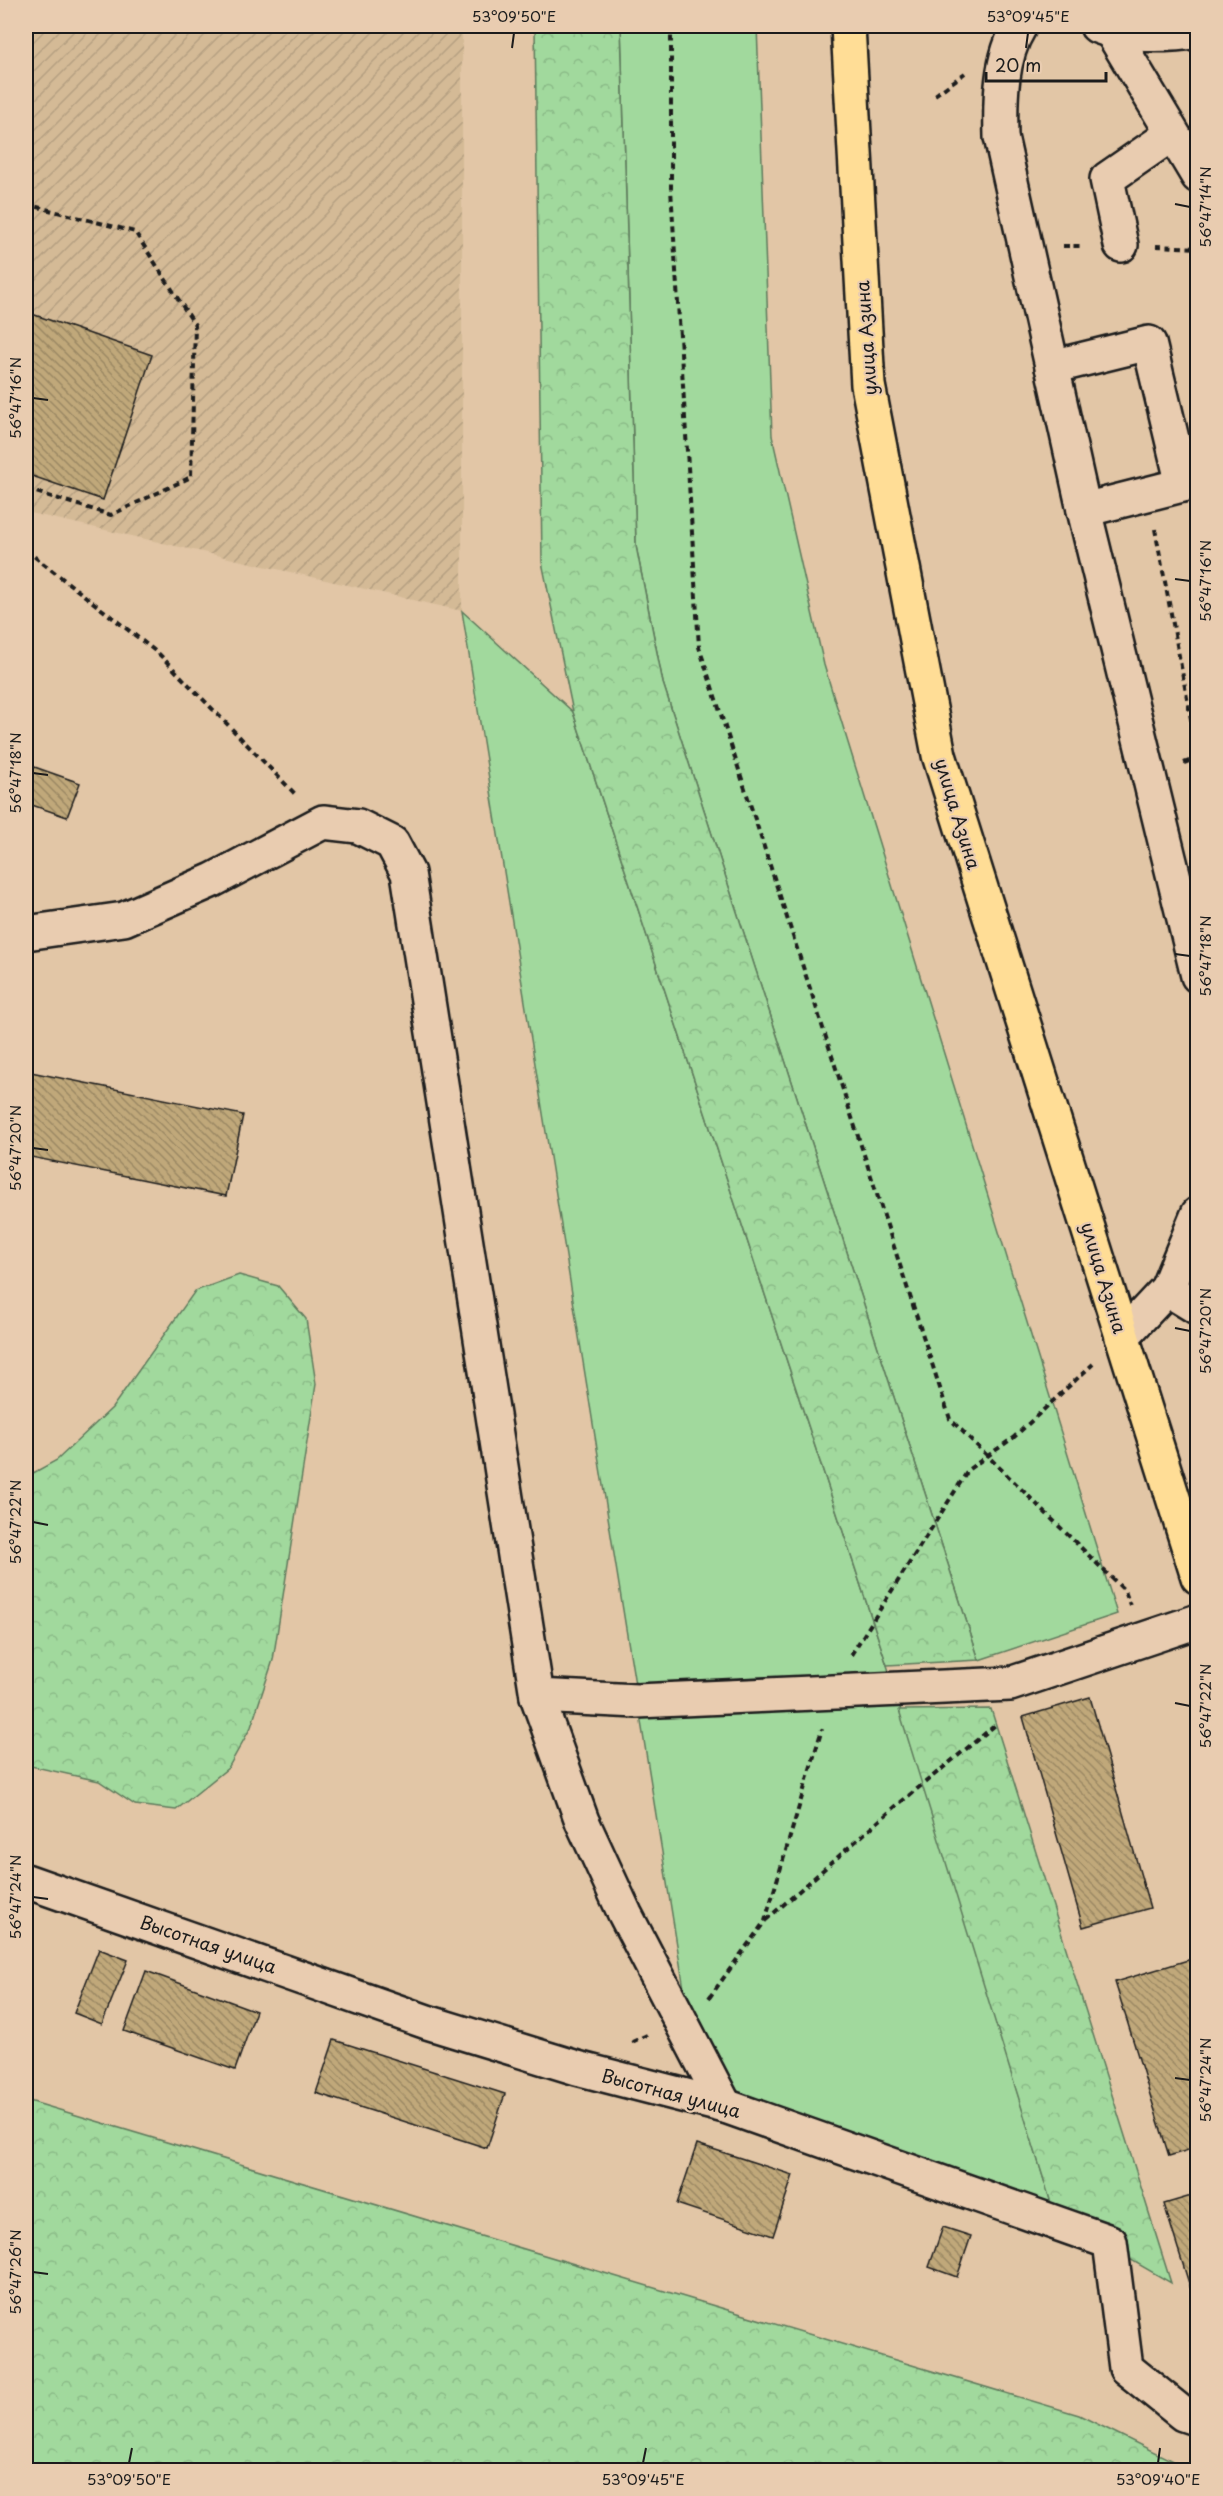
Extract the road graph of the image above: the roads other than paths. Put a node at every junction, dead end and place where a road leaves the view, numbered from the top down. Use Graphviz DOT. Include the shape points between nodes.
graph roads {
  1 [pos="849,26"];
  2 [pos="1020,26"];
  3 [pos="1104,29"];
  4 [pos="1197,31"];
  5 [pos="1172,134"];
  6 [pos="1197,176"];
  7 [pos="1120,245"];
  8 [pos="1052,368"];
  9 [pos="1190,483"];
  10 [pos="1084,510"];
  11 [pos="26,933"];
  12 [pos="1197,975"];
  13 [pos="1197,1214"];
  14 [pos="1167,1290"];
  15 [pos="1197,1308"];
  16 [pos="1122,1337"];
  17 [pos="1197,1577"];
  18 [pos="1197,1621"];
  19 [pos="537,1696"];
  20 [pos="26,1881"];
  21 [pos="725,2106"];
  22 [pos="1197,2419"];
  1 -- 16 [label="main road, улица Азина" via="868,386 939,756"];
  2 -- 8 [label="street" via="1012,39 1000,99 1001,137"];
  3 -- 4 [label="street"];
  3 -- 5 [label="street"];
  5 -- 6 [label="street"];
  5 -- 7 [label="street" via="1107,179"];
  8 -- 9 [label="street" via="1149,343"];
  8 -- 10 [label="street"];
  9 -- 10 [label="street"];
  10 -- 12 [label="street"];
  11 -- 19 [label="street" via="124,919 213,880 323,822 358,826 392,843 408,873"];
  13 -- 14 [label="street"];
  14 -- 15 [label="street"];
  14 -- 16 [label="street"];
  16 -- 17 [label="main road, улица Азина"];
  18 -- 19 [label="street" via="1010,1684 637,1701"];
  19 -- 21 [label="street" via="582,1821 625,1914"];
  20 -- 21 [label="street, Высотная улица" via="428,2022 577,2068"];
  21 -- 22 [label="street, Высотная улица" via="1110,2242 1126,2367 1183,2414"];
}
